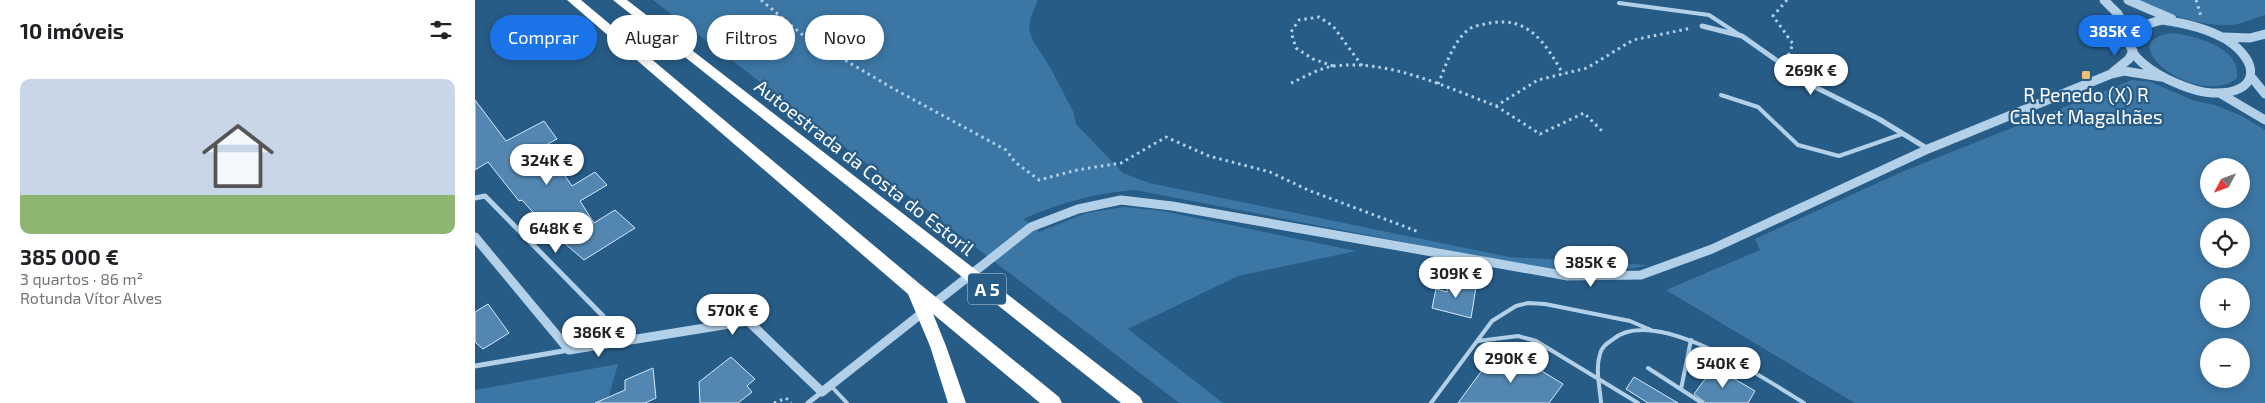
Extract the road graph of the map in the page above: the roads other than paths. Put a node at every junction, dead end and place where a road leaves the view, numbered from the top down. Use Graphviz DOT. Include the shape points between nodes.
graph roads {
  1 [pos="573,0"];
  2 [pos="619,0"];
  3 [pos="2104,0"];
  4 [pos="2127,0"];
  5 [pos="1619,3"];
  6 [pos="2179,22"];
  7 [pos="1702,26"];
  8 [pos="2264,34"];
  9 [pos="2131,35"];
  10 [pos="1742,36"];
  11 [pos="2221,37"];
  12 [pos="2133,50"];
  13 [pos="2245,55"];
  14 [pos="2111,74"];
  15 [pos="2161,77"];
  16 [pos="2253,79"];
  17 [pos="2221,94"];
  18 [pos="2265,94"];
  19 [pos="1721,95"];
  20 [pos="2265,120"];
  21 [pos="1903,134"];
  22 [pos="1928,149"];
  23 [pos="475,198"];
  24 [pos="475,237"];
  25 [pos="915,290"];
  26 [pos="1655,331"];
  27 [pos="1478,340"];
  28 [pos="1691,340"];
  29 [pos="625,342"];
  30 [pos="569,350"];
  31 [pos="475,366"];
  32 [pos="1648,368"];
  33 [pos="1597,377"];
  34 [pos="831,386"];
  35 [pos="1681,389"];
  36 [pos="822,392"];
  37 [pos="807,403"];
  38 [pos="847,403"];
  39 [pos="957,403"];
  40 [pos="1053,403"];
  41 [pos="1134,403"];
  42 [pos="1431,403"];
  43 [pos="1601,403"];
  44 [pos="1638,403"];
  45 [pos="1703,403"];
  46 [pos="1804,403"];
  1 -- 25 [label="highway, A 5"];
  2 -- 41 [label="highway, Autoestrada da Costa do Estoril / A 5"];
  3 -- 9 [label="street" via="2118,14"];
  4 -- 6 [label="street"];
  5 -- 10 [label="lane" via="1709,15"];
  6 -- 9 [label="street" via="2147,22"];
  6 -- 11 [label="street"];
  7 -- 10 [label="street"];
  8 -- 11 [label="street" via="2234,39"];
  8 -- 13 [label="street" via="2252,41"];
  9 -- 12 [label="street"];
  10 -- 21 [label="street" via="1813,86"];
  11 -- 13 [label="street"];
  12 -- 14 [label="street" via="2129,59"];
  12 -- 15 [label="street" via="2139,60"];
  13 -- 16 [label="street" via="2254,72"];
  14 -- 15 [label="street" via="2124,71"];
  14 -- 22 [label="street"];
  15 -- 17 [label="street" via="2190,90"];
  16 -- 17 [label="street" via="2236,93"];
  16 -- 18 [label="street"];
  17 -- 20 [label="street"];
  19 -- 21 [label="lane" via="1758,107 1798,145 1839,156"];
  21 -- 22 [label="street"];
  22 -- 34 [label="street" via="1712,249 1641,276 1568,276 1172,206 1121,200 1077,209 1031,227"];
  23 -- 29 [label="street" via="485,196"];
  24 -- 30 [label="street"];
  25 -- 39 [label="highway"];
  25 -- 40 [label="highway, A 5"];
  26 -- 27 [label="lane" via="1630,321 1528,303 1501,314"];
  26 -- 28 [label="lane"];
  26 -- 33 [label="lane" via="1631,330 1613,337 1600,353"];
  27 -- 33 [label="lane" via="1526,337"];
  27 -- 42 [label="lane"];
  28 -- 35 [label="lane"];
  28 -- 46 [label="lane" via="1726,356"];
  29 -- 30 [label="street"];
  29 -- 36 [label="street" via="748,321"];
  30 -- 31 [label="street"];
  32 -- 35 [label="lane"];
  33 -- 43 [label="lane"];
  33 -- 44 [label="lane"];
  34 -- 36 [label="street"];
  34 -- 38 [label="lane"];
  35 -- 45 [label="lane"];
  36 -- 37 [label="street"];
}
